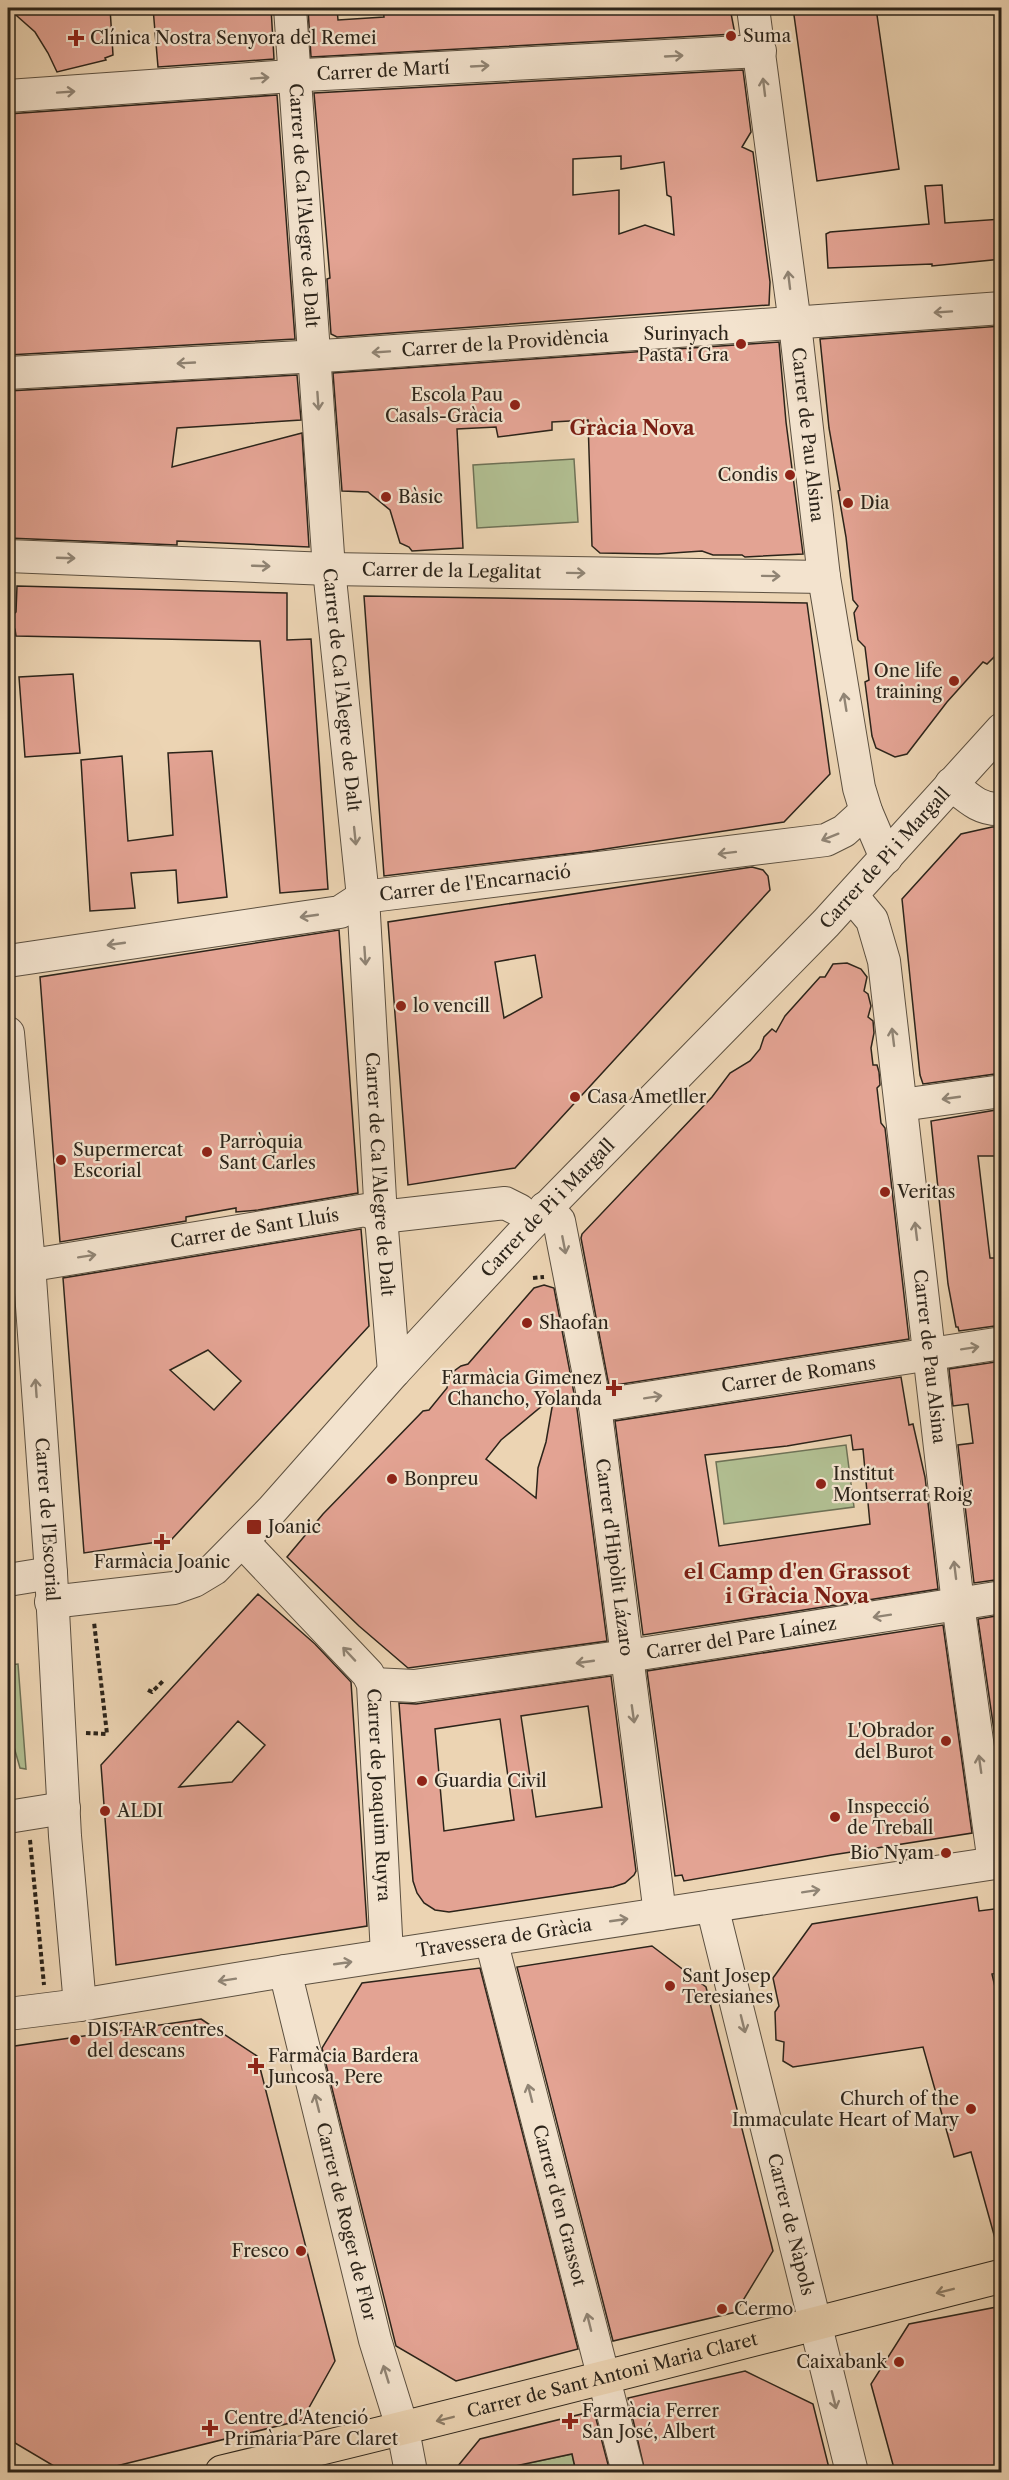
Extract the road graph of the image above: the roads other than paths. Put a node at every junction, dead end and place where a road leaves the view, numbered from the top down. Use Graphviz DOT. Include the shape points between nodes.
graph roads {
  1 [pos="290,8"];
  2 [pos="753,8"];
  3 [pos="760,51"];
  4 [pos="296,76"];
  5 [pos="8,96"];
  6 [pos="1002,308"];
  7 [pos="795,324"];
  8 [pos="315,356"];
  9 [pos="8,373"];
  10 [pos="8,556"];
  11 [pos="329,568"];
  12 [pos="825,577"];
  13 [pos="1002,729"];
  14 [pos="951,784"];
  15 [pos="1002,809"];
  16 [pos="866,811"];
  17 [pos="886,858"];
  18 [pos="852,896"];
  19 [pos="363,897"];
  20 [pos="8,961"];
  21 [pos="8,1033"];
  22 [pos="1002,1091"];
  23 [pos="901,1106"];
  24 [pos="539,1215"];
  25 [pos="388,1216"];
  26 [pos="18,1266"];
  27 [pos="1002,1343"];
  28 [pos="930,1354"];
  29 [pos="394,1372"];
  30 [pos="595,1406"];
  31 [pos="243,1542"];
  32 [pos="8,1580"];
  33 [pos="51,1588"];
  34 [pos="1002,1597"];
  35 [pos="958,1604"];
  36 [pos="626,1656"];
  37 [pos="373,1684"];
  38 [pos="64,1808"];
  39 [pos="19,1825"];
  40 [pos="998,1863"];
  41 [pos="712,1906"];
  42 [pos="660,1914"];
  43 [pos="491,1940"];
  44 [pos="387,1955"];
  45 [pos="285,1971"];
  46 [pos="80,2005"];
  47 [pos="8,2014"];
  48 [pos="1002,2276"];
  49 [pos="815,2323"];
  50 [pos="603,2379"];
  51 [pos="403,2430"];
  52 [pos="222,2472"];
  53 [pos="411,2472"];
  54 [pos="628,2472"];
  55 [pos="852,2472"];
  1 -- 4 [label="street, Carrer de Ca l'Alegre de Dalt"];
  2 -- 3 [label="street, Carrer de Pau Alsina"];
  4 -- 3 [label="street, Carrer de Martí, one-way"];
  7 -- 3 [label="street, Carrer de Pau Alsina, one-way"];
  5 -- 4 [label="street, Carrer de Martí, one-way"];
  4 -- 8 [label="street, Carrer de Ca l'Alegre de Dalt"];
  6 -- 7 [label="street, Carrer de la Providència, one-way"];
  7 -- 8 [label="street, Carrer de la Providència, one-way"];
  7 -- 12 [label="street, Carrer de Pau Alsina"];
  8 -- 9 [label="street, Carrer de la Providència, one-way"];
  8 -- 11 [label="street, Carrer de Ca l'Alegre de Dalt, one-way"];
  10 -- 11 [label="street, Carrer de la Legalitat, one-way"];
  11 -- 12 [label="street, Carrer de la Legalitat, one-way"];
  11 -- 19 [label="street, Carrer de Ca l'Alegre de Dalt, one-way"];
  16 -- 12 [label="street, Carrer de Pau Alsina, one-way" via="854,760"];
  13 -- 14 [label="street, Carrer de Pi i Margall"];
  14 -- 15 [label="street" via="981,807"];
  14 -- 17 [label="street, Carrer de Pi i Margall"];
  16 -- 17 [label="street, Carrer de Pau Alsina"];
  16 -- 19 [label="street, Carrer de l'Encarnació, one-way" via="844,831 826,840"];
  17 -- 18 [label="street, Carrer de Pi i Margall"];
  23 -- 18 [label="street, Carrer de Pau Alsina, one-way" via="884,961 872,920"];
  18 -- 24 [label="street, Carrer de Pi i Margall"];
  19 -- 20 [label="street, Carrer de l'Encarnació, one-way" via="340,912"];
  19 -- 25 [label="street, Carrer de Ca l'Alegre de Dalt, one-way"];
  21 -- 26 [label="street, Carrer de l'Escorial"];
  22 -- 23 [label="street, one-way"];
  28 -- 23 [label="street, Carrer de Pau Alsina, one-way"];
  24 -- 25 [label="street, Carrer de Sant Lluís" via="505,1203"];
  24 -- 29 [label="street, Carrer de Pi i Margall"];
  24 -- 30 [label="street, Carrer d'Hipòlit Lázaro, one-way" via="559,1221"];
  26 -- 25 [label="street, Carrer de Sant Lluís, one-way" via="366,1210"];
  25 -- 29 [label="street, Carrer de Ca l'Alegre de Dalt"];
  33 -- 26 [label="street, Carrer de l'Escorial, one-way" via="28,1286"];
  28 -- 27 [label="street, Carrer de Romans, one-way"];
  30 -- 28 [label="street, Carrer de Romans, one-way"];
  35 -- 28 [label="street, Carrer de Pau Alsina, one-way"];
  29 -- 31 [label="street, Carrer de Pi i Margall"];
  30 -- 36 [label="street, Carrer d'Hipòlit Lázaro"];
  31 -- 33 [label="street, Carrer de Pi i Margall" via="214,1569 174,1588"];
  37 -- 31 [label="street, Carrer de Joaquim Ruyra, one-way" via="368,1674"];
  32 -- 33 [label="street, Carrer de Pi i Margall"];
  33 -- 38 [label="street, Carrer de l'Escorial"];
  34 -- 35 [label="street, Carrer del Pare Laínez"];
  35 -- 36 [label="street, Carrer del Pare Laínez, one-way"];
  40 -- 35 [label="street, Carrer de Pau Alsina, one-way"];
  36 -- 37 [label="street, Carrer del Pare Laínez, one-way" via="414,1686"];
  36 -- 42 [label="street, Carrer d'Hipòlit Lázaro, one-way"];
  37 -- 44 [label="street, Carrer de Joaquim Ruyra"];
  38 -- 39 [label="street"];
  38 -- 46 [label="street, Carrer de l'Escorial"];
  41 -- 40 [label="street, Travessera de Gràcia, one-way"];
  41 -- 42 [label="street, Travessera de Gràcia"];
  41 -- 49 [label="street, Carrer de Nàpols, one-way"];
  43 -- 42 [label="street, Travessera de Gràcia, one-way"];
  43 -- 44 [label="street, Travessera de Gràcia"];
  50 -- 43 [label="street, Carrer d'en Grassot, one-way"];
  45 -- 44 [label="street, Travessera de Gràcia, one-way"];
  45 -- 46 [label="street, Travessera de Gràcia, one-way"];
  51 -- 45 [label="street, Carrer de Roger de Flor, one-way" via="375,2340"];
  46 -- 47 [label="street, Travessera de Gràcia"];
  48 -- 49 [label="main road, Carrer de Sant Antoni Maria Claret, one-way"];
  49 -- 50 [label="main road, Carrer de Sant Antoni Maria Claret"];
  49 -- 55 [label="street, Carrer de Nàpols, one-way"];
  50 -- 51 [label="main road, Carrer de Sant Antoni Maria Claret, one-way"];
  50 -- 54 [label="street, Carrer d'en Grassot"];
  51 -- 52 [label="main road, Carrer de Sant Antoni Maria Claret"];
  51 -- 53 [label="street, Carrer de Roger de Flor"];
}
